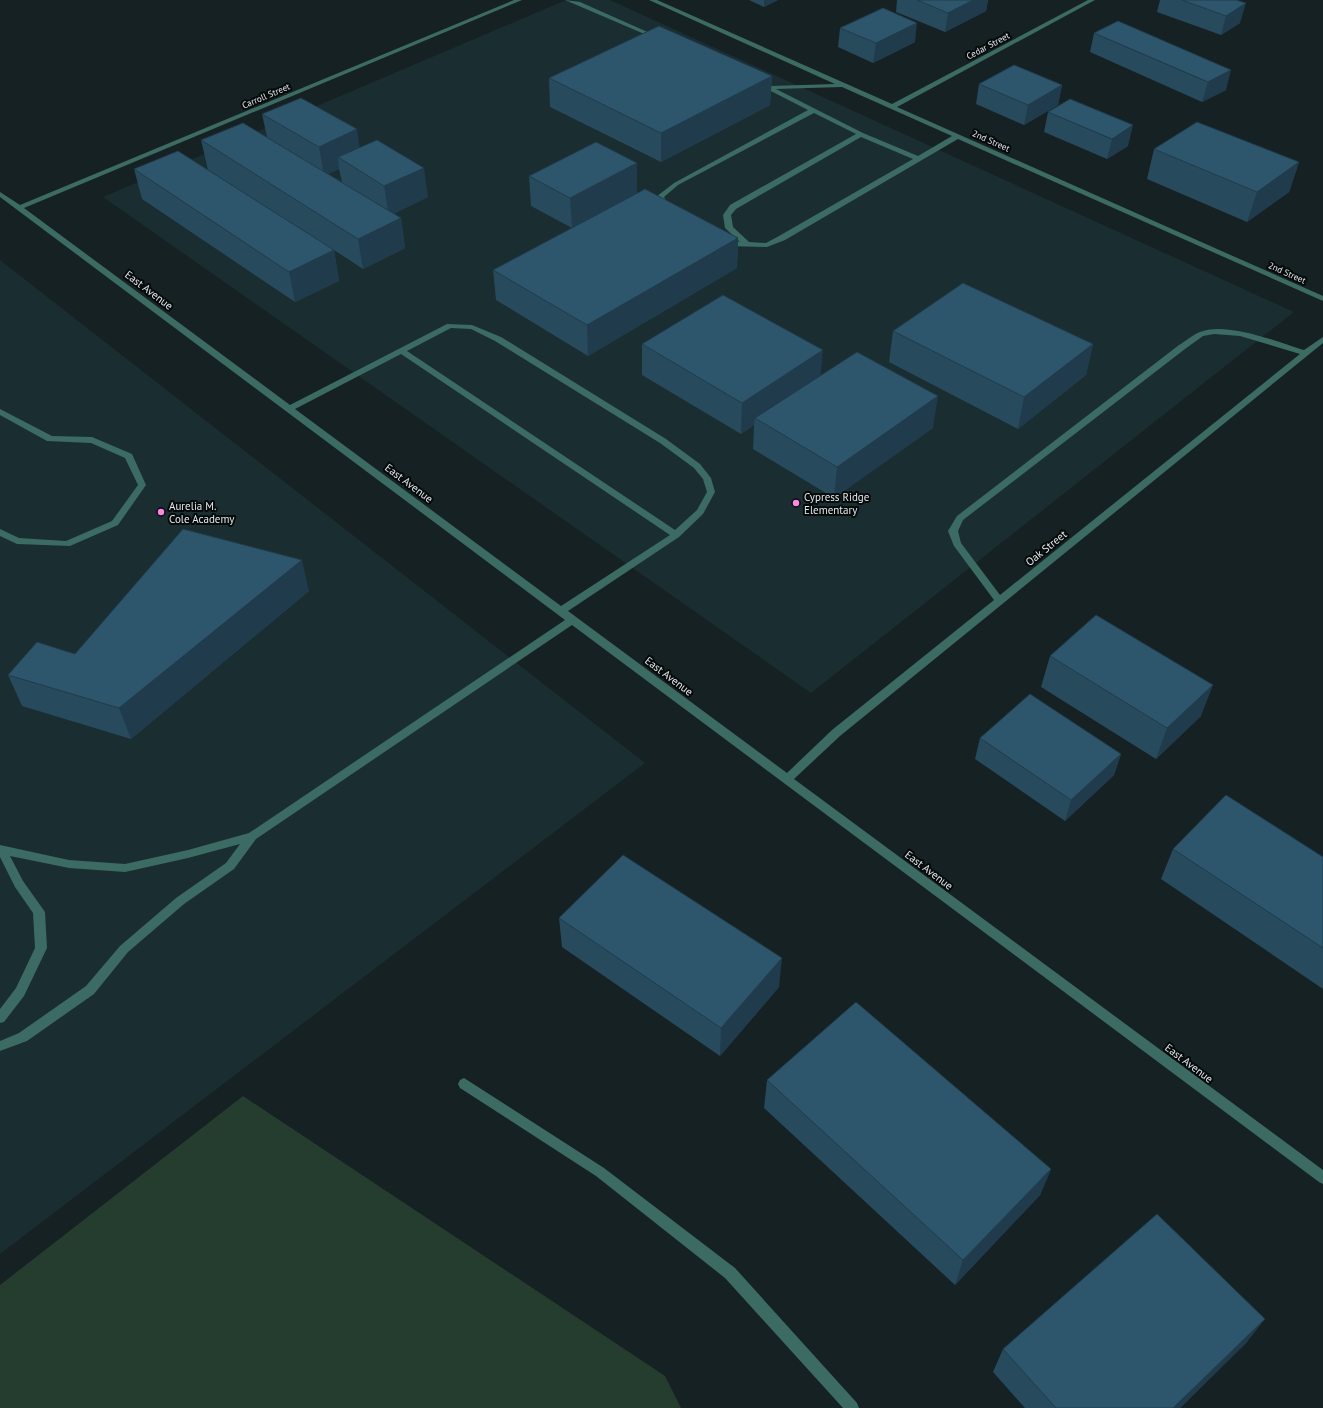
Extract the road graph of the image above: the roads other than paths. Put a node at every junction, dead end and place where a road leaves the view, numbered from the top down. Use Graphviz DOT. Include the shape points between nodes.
graph roads {
  1 [pos="519,0"];
  2 [pos="568,0"];
  3 [pos="652,0"];
  4 [pos="1092,0"];
  5 [pos="666,41"];
  6 [pos="753,80"];
  7 [pos="845,86"];
  8 [pos="770,87"];
  9 [pos="892,107"];
  10 [pos="814,110"];
  11 [pos="860,134"];
  12 [pos="958,136"];
  13 [pos="918,159"];
  14 [pos="0,194"];
  15 [pos="19,208"];
  16 [pos="676,215"];
  17 [pos="717,237"];
  18 [pos="748,245"];
  19 [pos="1323,300"];
  20 [pos="1323,339"];
  21 [pos="402,351"];
  22 [pos="1306,353"];
  23 [pos="289,409"];
  24 [pos="0,412"];
  25 [pos="0,532"];
  26 [pos="676,535"];
  27 [pos="999,601"];
  28 [pos="561,611"];
  29 [pos="572,620"];
  30 [pos="787,779"];
  31 [pos="252,836"];
  32 [pos="1,849"];
  33 [pos="0,1018"];
  34 [pos="0,1046"];
  35 [pos="464,1084"];
  36 [pos="1323,1178"];
  37 [pos="852,1408"];
  1 -- 15 [label="street, Carroll Street"];
  2 -- 5 [label="street"];
  3 -- 7 [label="street, 2nd Street"];
  4 -- 9 [label="street, Cedar Street"];
  6 -- 8 [label="street"];
  7 -- 8 [label="street"];
  7 -- 9 [label="street, 2nd Street"];
  8 -- 10 [label="street"];
  9 -- 12 [label="street, 2nd Street"];
  10 -- 11 [label="street"];
  10 -- 16 [label="street" via="676,184 660,197 669,211"];
  11 -- 13 [label="street"];
  11 -- 18 [label="street" via="733,206 726,215 729,228"];
  12 -- 13 [label="street"];
  12 -- 19 [label="street, 2nd Street"];
  13 -- 18 [label="street" via="782,238 767,245"];
  14 -- 15 [label="street, East Avenue"];
  15 -- 23 [label="street, East Avenue"];
  17 -- 18 [label="street" via="730,244"];
  20 -- 22 [label="street, Oak Street"];
  21 -- 23 [label="street"];
  21 -- 26 [label="street"];
  21 -- 26 [label="street" via="450,326 472,327 498,338 663,441 697,466 706,478 711,492 700,512"];
  22 -- 27 [label="street, Oak Street"];
  22 -- 27 [label="street" via="1231,332 1202,333 960,518 952,531 957,544"];
  23 -- 28 [label="street, East Avenue"];
  24 -- 25 [label="street" via="50,439 92,440 128,456 142,485 114,523 67,544 17,541"];
  26 -- 28 [label="street"];
  27 -- 30 [label="street, Oak Street" via="836,733"];
  28 -- 29 [label="street, East Avenue"];
  29 -- 30 [label="street, East Avenue"];
  29 -- 31 [label="street"];
  30 -- 36 [label="street, East Avenue"];
  31 -- 32 [label="street" via="125,868 69,864"];
  31 -- 34 [label="street" via="230,866 180,901 124,949 90,990 23,1037"];
  32 -- 33 [label="street" via="19,884 39,912 41,948 20,992"];
  35 -- 37 [label="street" via="600,1172 730,1273"];
}
